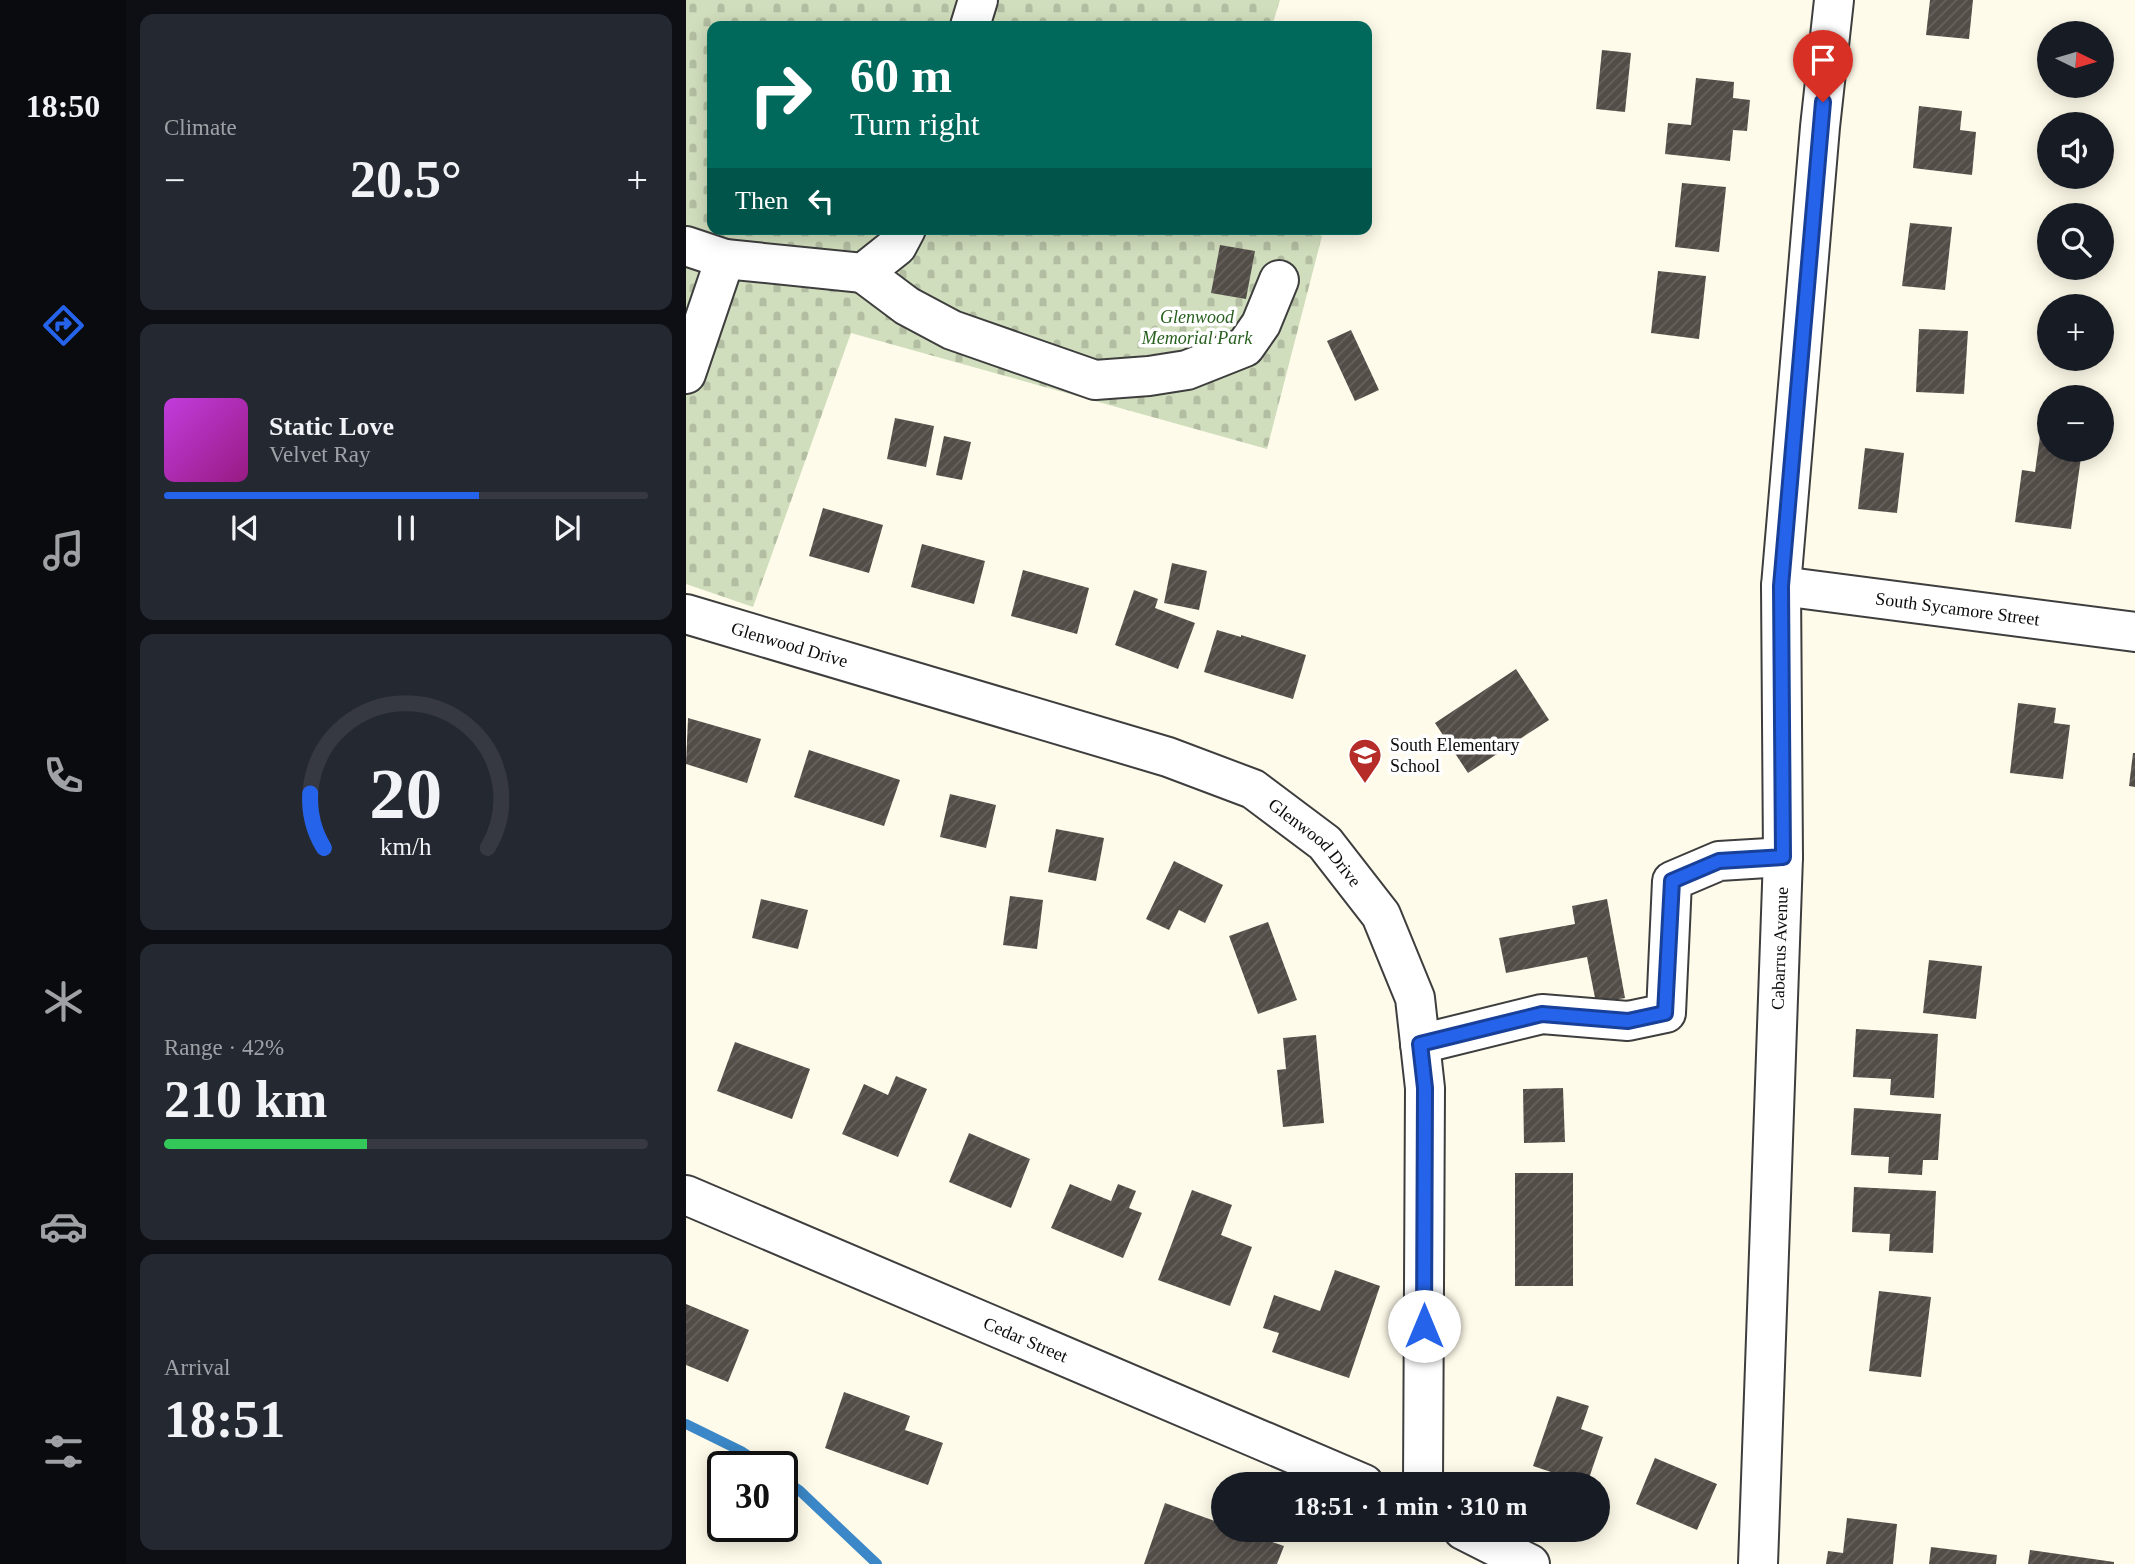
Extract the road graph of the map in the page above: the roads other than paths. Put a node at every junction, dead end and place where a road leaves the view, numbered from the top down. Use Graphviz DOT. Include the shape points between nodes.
graph roads {
  1 [pos="978,0"];
  2 [pos="1834,0"];
  3 [pos="972,21"];
  4 [pos="903,235"];
  5 [pos="686,246"];
  6 [pos="725,259"];
  7 [pos="863,273"];
  8 [pos="1279,280"];
  9 [pos="686,374"];
  10 [pos="1781,586"];
  11 [pos="686,614"];
  12 [pos="2135,632"];
  13 [pos="1783,857"];
  14 [pos="1420,1044"];
  15 [pos="686,1195"];
  16 [pos="1336,1472"];
  17 [pos="1423,1472"];
  18 [pos="1487,1542"];
  19 [pos="1530,1564"];
  20 [pos="1758,1564"];
  1 -- 3 [label="street"];
  2 -- 10 [label="street, Cabarrus Avenue"];
  4 -- 7 [label="street" via="897,246"];
  5 -- 6 [label="street"];
  6 -- 7 [label="street"];
  6 -- 9 [label="street"];
  7 -- 8 [label="street" via="907,306 952,330 1095,380 1187,370 1245,347 1261,324"];
  10 -- 12 [label="street, South Sycamore Street"];
  10 -- 13 [label="street, Cabarrus Avenue"];
  11 -- 14 [label="street, Glenwood Drive" via="1168,757 1253,789 1325,843 1381,915 1415,998"];
  13 -- 14 [label="street" via="1719,861 1672,881 1665,1013 1628,1021 1542,1014"];
  13 -- 20 [label="street, Cabarrus Avenue"];
  14 -- 17 [label="street, Glenwood Drive" via="1425,1088"];
  15 -- 16 [label="street, Cedar Street"];
  18 -- 19 [label="street"];
}
